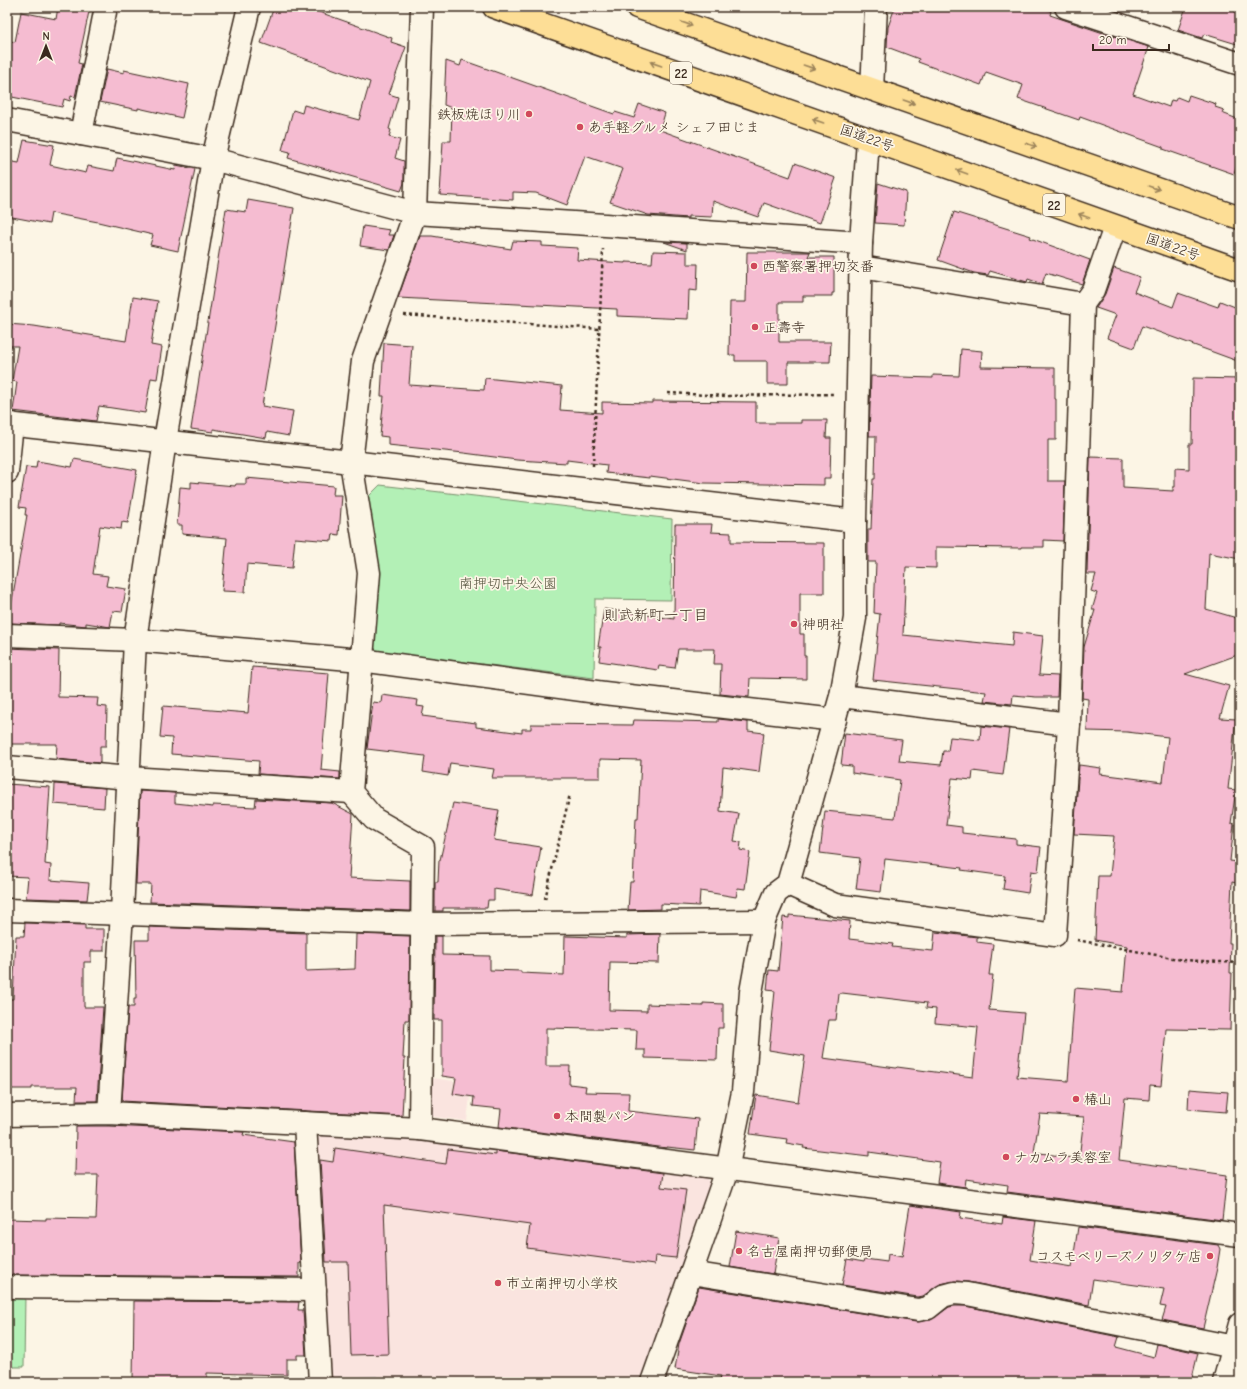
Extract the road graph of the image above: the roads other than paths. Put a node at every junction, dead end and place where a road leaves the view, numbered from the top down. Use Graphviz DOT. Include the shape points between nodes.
graph roads {
  1 [pos="106,7"];
  2 [pos="249,7"];
  3 [pos="422,7"];
  4 [pos="494,7"];
  5 [pos="637,7"];
  6 [pos="876,7"];
  7 [pos="1066,7"];
  8 [pos="1240,64"];
  9 [pos="872,89"];
  10 [pos="7,120"];
  11 [pos="81,134"];
  12 [pos="868,139"];
  13 [pos="213,159"];
  14 [pos="415,213"];
  15 [pos="1240,218"];
  16 [pos="1116,227"];
  17 [pos="861,243"];
  18 [pos="861,267"];
  19 [pos="1240,270"];
  20 [pos="1083,304"];
  21 [pos="10,424"];
  22 [pos="165,441"];
  23 [pos="351,462"];
  24 [pos="7,472"];
  25 [pos="855,521"];
  26 [pos="7,635"];
  27 [pos="135,640"];
  28 [pos="362,660"];
  29 [pos="841,696"];
  30 [pos="835,720"];
  31 [pos="1069,724"];
  32 [pos="7,767"];
  33 [pos="129,778"];
  34 [pos="351,792"];
  35 [pos="788,884"];
  36 [pos="7,910"];
  37 [pos="122,913"];
  38 [pos="764,921"];
  39 [pos="422,924"];
  40 [pos="108,1113"];
  41 [pos="7,1115"];
  42 [pos="305,1123"];
  43 [pos="420,1129"];
  44 [pos="727,1170"];
  45 [pos="1240,1235"];
  46 [pos="691,1273"];
  47 [pos="7,1288"];
  48 [pos="315,1290"];
  49 [pos="1240,1324"];
  50 [pos="1237,1347"];
  51 [pos="320,1382"];
  52 [pos="652,1382"];
  53 [pos="1224,1382"];
  1 -- 11 [label="street"];
  2 -- 13 [label="street"];
  3 -- 14 [label="street"];
  12 -- 4 [label="highway, 国道22号 / 22, one-way"];
  5 -- 9 [label="highway, one-way"];
  6 -- 9 [label="street"];
  7 -- 8 [label="street"];
  9 -- 15 [label="highway, one-way"];
  10 -- 11 [label="street"];
  11 -- 13 [label="street"];
  16 -- 12 [label="highway, 国道22号 / 22, one-way"];
  12 -- 17 [label="street"];
  13 -- 14 [label="street"];
  13 -- 22 [label="street"];
  14 -- 17 [label="street"];
  14 -- 23 [label="street" via="362,361"];
  16 -- 19 [label="highway, 国道22号 / 22"];
  16 -- 20 [label="street" via="1093,290"];
  17 -- 18 [label="street"];
  18 -- 20 [label="street"];
  18 -- 25 [label="street"];
  20 -- 31 [label="street"];
  21 -- 22 [label="street"];
  21 -- 24 [label="street"];
  22 -- 23 [label="street"];
  22 -- 27 [label="street"];
  23 -- 25 [label="street"];
  23 -- 28 [label="street" via="369,573"];
  25 -- 29 [label="street" via="855,618"];
  26 -- 27 [label="street"];
  27 -- 28 [label="street"];
  27 -- 33 [label="street"];
  28 -- 30 [label="street" via="604,693"];
  28 -- 34 [label="street"];
  29 -- 30 [label="street"];
  29 -- 31 [label="street"];
  30 -- 35 [label="street"];
  31 -- 35 [label="street" via="1055,935 835,905"];
  32 -- 33 [label="street"];
  33 -- 34 [label="street"];
  33 -- 37 [label="street"];
  34 -- 39 [label="street" via="374,819 423,847"];
  35 -- 38 [label="street" via="776,893"];
  36 -- 37 [label="street"];
  37 -- 39 [label="street"];
  37 -- 40 [label="street"];
  38 -- 39 [label="street"];
  38 -- 44 [label="street" via="751,992 743,1092"];
  39 -- 43 [label="street"];
  40 -- 41 [label="street"];
  40 -- 42 [label="street"];
  42 -- 43 [label="street"];
  42 -- 48 [label="street"];
  43 -- 44 [label="street"];
  44 -- 45 [label="street"];
  44 -- 46 [label="street"];
  46 -- 50 [label="street" via="918,1310 928,1308 943,1296 954,1292"];
  46 -- 52 [label="street"];
  47 -- 48 [label="street"];
  48 -- 51 [label="street"];
  49 -- 50 [label="street"];
  50 -- 53 [label="street"];
}
